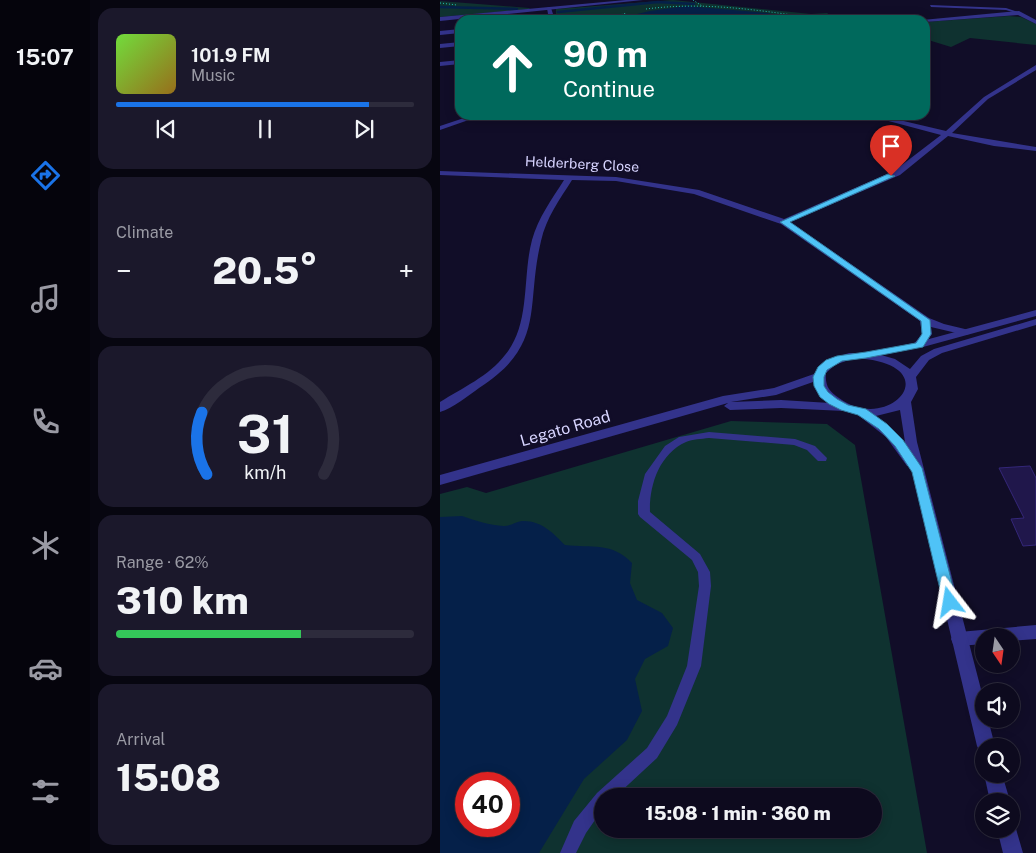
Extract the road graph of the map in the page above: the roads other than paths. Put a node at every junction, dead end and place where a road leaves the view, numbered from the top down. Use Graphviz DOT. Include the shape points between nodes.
graph roads {
  1 [pos="630,0"];
  2 [pos="641,0"];
  3 [pos="932,6"];
  4 [pos="549,8"];
  5 [pos="1019,14"];
  6 [pos="480,15"];
  7 [pos="551,15"];
  8 [pos="455,17"];
  9 [pos="440,19"];
  10 [pos="930,20"];
  11 [pos="1036,22"];
  12 [pos="455,32"];
  13 [pos="440,33"];
  14 [pos="455,44"];
  15 [pos="440,46"];
  16 [pos="455,62"];
  17 [pos="440,64"];
  18 [pos="1036,67"];
  19 [pos="465,120"];
  20 [pos="890,120"];
  21 [pos="440,128"];
  22 [pos="947,134"];
  23 [pos="1036,149"];
  24 [pos="440,173"];
  25 [pos="570,177"];
  26 [pos="784,222"];
  27 [pos="1036,313"];
  28 [pos="926,320"];
  29 [pos="1036,322"];
  30 [pos="965,332"];
  31 [pos="919,345"];
  32 [pos="866,355"];
  33 [pos="818,377"];
  34 [pos="909,377"];
  35 [pos="905,402"];
  36 [pos="699,407"];
  37 [pos="440,408"];
  38 [pos="845,408"];
  39 [pos="862,412"];
  40 [pos="822,458"];
  41 [pos="918,471"];
  42 [pos="440,480"];
  43 [pos="1036,632"];
  44 [pos="1020,633"];
  45 [pos="975,638"];
  46 [pos="959,639"];
  47 [pos="984,738"];
  48 [pos="614,788"];
  49 [pos="594,810"];
  50 [pos="1008,838"];
  51 [pos="568,853"];
  52 [pos="1012,853"];
  1 -- 2 [label="street"];
  1 -- 4 [label="street"];
  3 -- 5 [label="lane" via="1006,9"];
  4 -- 6 [label="street"];
  4 -- 7 [label="street"];
  5 -- 10 [label="street"];
  5 -- 11 [label="street"];
  8 -- 9 [label="street"];
  12 -- 13 [label="street"];
  14 -- 15 [label="street"];
  16 -- 17 [label="street"];
  18 -- 22 [label="street" via="986,98"];
  19 -- 21 [label="street"];
  20 -- 22 [label="street"];
  22 -- 23 [label="street"];
  22 -- 26 [label="street" via="897,173"];
  24 -- 25 [label="street, Helderberg Close"];
  25 -- 26 [label="street, Helderberg Close" via="616,179 696,192"];
  25 -- 37 [label="street" via="536,239 522,336 497,370"];
  26 -- 28 [label="street, Helderberg Close"];
  27 -- 30 [label="street"];
  28 -- 30 [label="street, Helderberg Close"];
  28 -- 31 [label="street" via="926,334"];
  29 -- 34 [label="street" via="938,351 925,358"];
  30 -- 31 [label="street"];
  31 -- 32 [label="street"];
  32 -- 33 [label="street" via="846,356 830,362"];
  32 -- 34 [label="street" via="892,362"];
  33 -- 36 [label="street, Legato Road" via="776,391"];
  33 -- 38 [label="street" via="824,394"];
  34 -- 35 [label="street" via="911,394"];
  35 -- 39 [label="street" via="879,412"];
  35 -- 41 [label="street"];
  36 -- 38 [label="street, Legato Road" via="781,404"];
  36 -- 42 [label="street, Legato Road"];
  38 -- 39 [label="street"];
  39 -- 41 [label="street" via="883,426"];
  40 -- 48 [label="lane" via="811,448 795,442 709,435 676,442 657,464 647,481 644,514 690,550 704,572 696,658 686,689 656,747"];
  41 -- 46 [label="street"];
  43 -- 44 [label="street"];
  45 -- 46 [label="street"];
  46 -- 47 [label="street"];
  49 -- 51 [label="lane" via="580,827"];
  50 -- 52 [label="street"];
}
